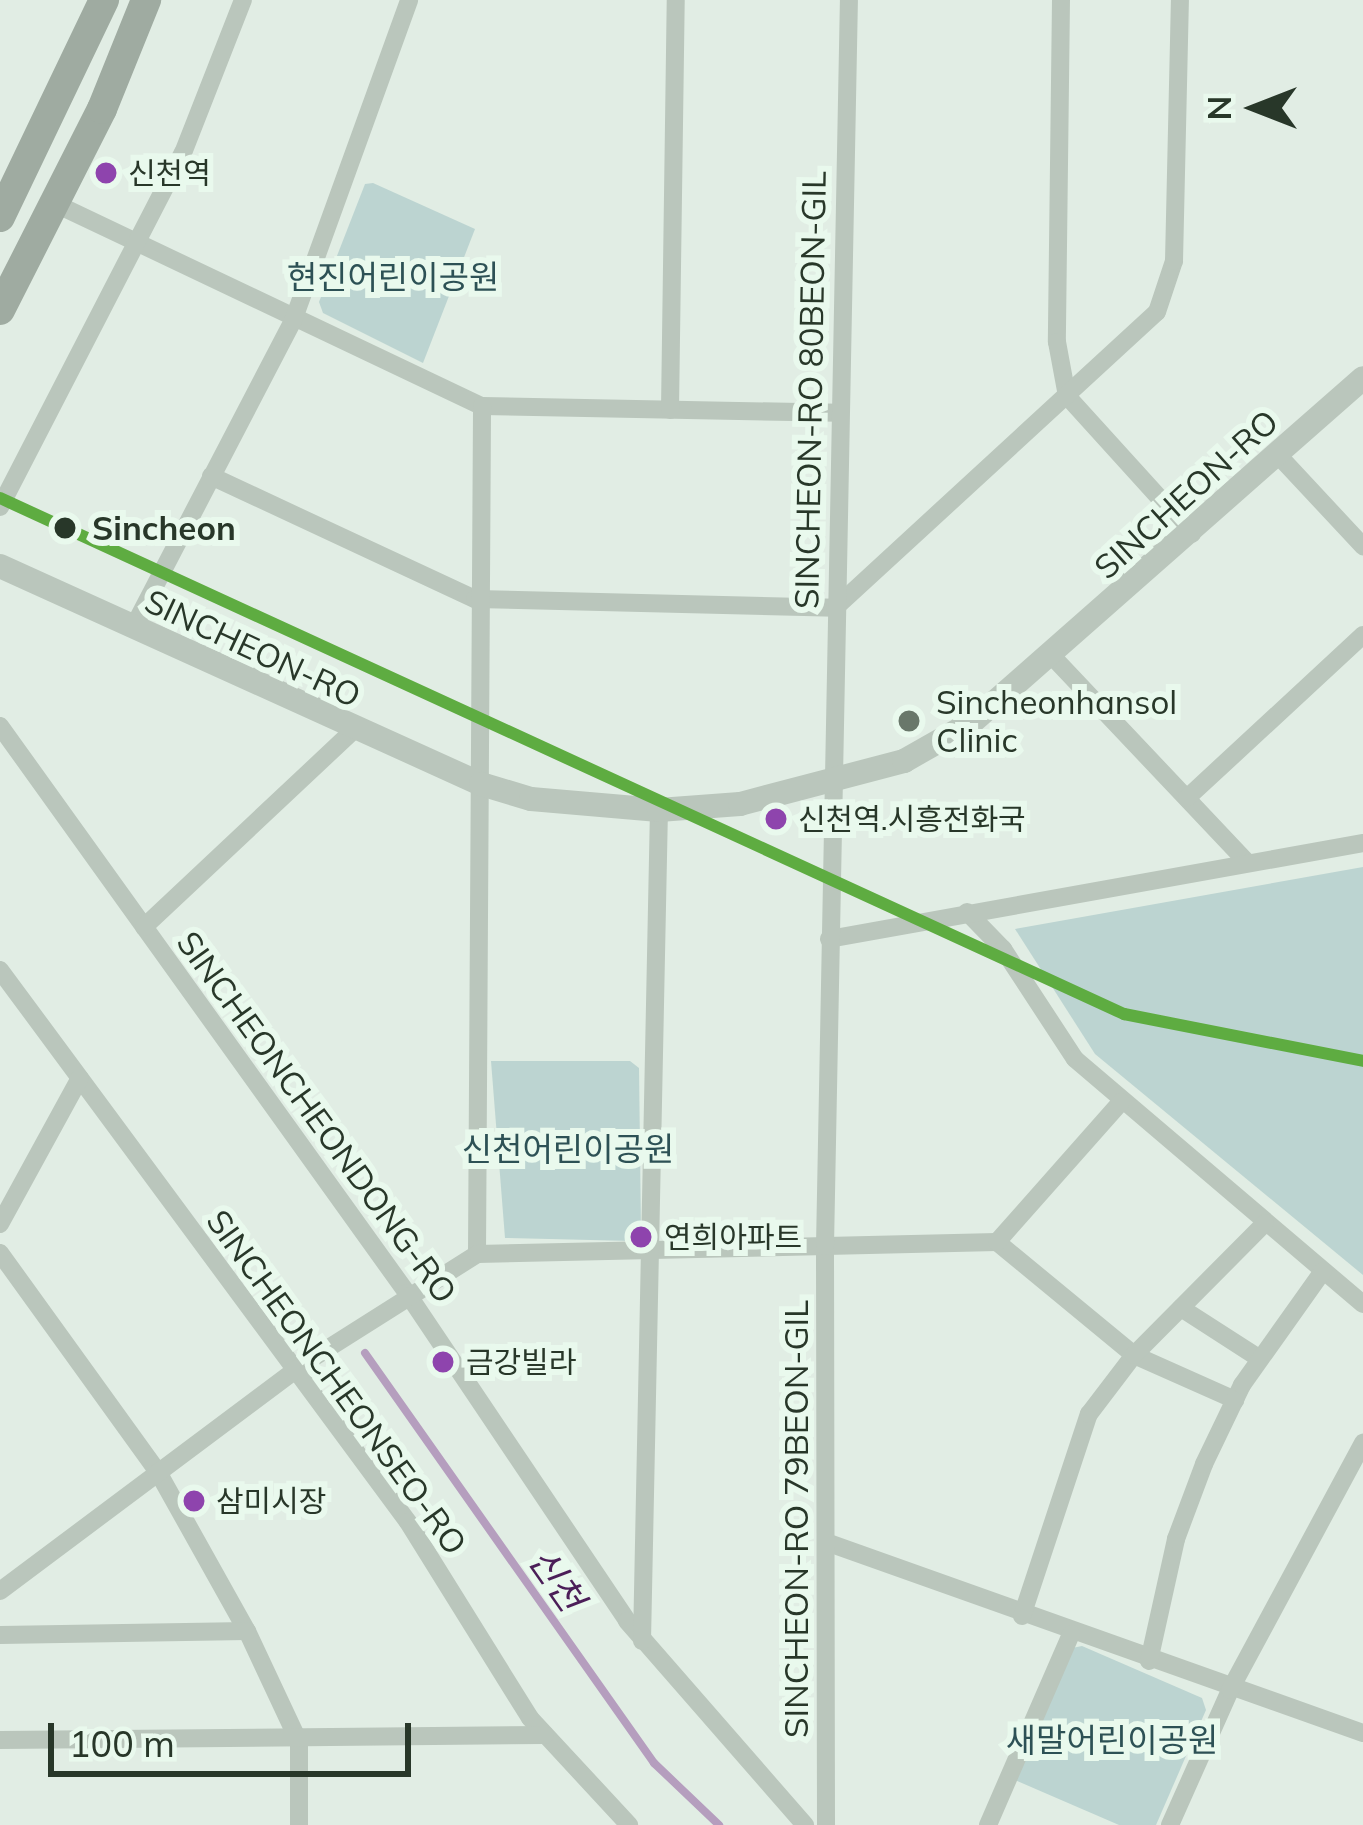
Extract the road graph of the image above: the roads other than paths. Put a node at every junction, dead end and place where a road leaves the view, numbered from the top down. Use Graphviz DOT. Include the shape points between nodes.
graph roads {
  1 [pos="104,0"];
  2 [pos="146,0"];
  3 [pos="243,0"];
  4 [pos="410,0"];
  5 [pos="676,0"];
  6 [pos="849,0"];
  7 [pos="1061,0"];
  8 [pos="1180,0"];
  9 [pos="56,204"];
  10 [pos="0,217"];
  11 [pos="137,244"];
  12 [pos="0,310"];
  13 [pos="293,321"];
  14 [pos="1363,378"];
  15 [pos="1067,396"];
  16 [pos="482,406"];
  17 [pos="670,410"];
  18 [pos="839,413"];
  19 [pos="1278,455"];
  20 [pos="211,476"];
  21 [pos="0,507"];
  22 [pos="1192,534"];
  23 [pos="1363,546"];
  24 [pos="0,566"];
  25 [pos="475,599"];
  26 [pos="835,608"];
  27 [pos="133,628"];
  28 [pos="1363,635"];
  29 [pos="1052,656"];
  30 [pos="0,726"];
  31 [pos="352,732"];
  32 [pos="832,782"];
  33 [pos="481,784"];
  34 [pos="1187,798"];
  35 [pos="659,810"];
  36 [pos="1363,843"];
  37 [pos="1248,862"];
  38 [pos="967,912"];
  39 [pos="144,927"];
  40 [pos="829,939"];
  41 [pos="0,970"];
  42 [pos="80,1078"];
  43 [pos="1120,1102"];
  44 [pos="1265,1223"];
  45 [pos="0,1224"];
  46 [pos="997,1242"];
  47 [pos="825,1246"];
  48 [pos="646,1250"];
  49 [pos="0,1253"];
  50 [pos="477,1254"];
  51 [pos="1323,1271"];
  52 [pos="407,1293"];
  53 [pos="1363,1304"];
  54 [pos="1181,1308"];
  55 [pos="1134,1355"];
  56 [pos="1260,1359"];
  57 [pos="300,1366"];
  58 [pos="1235,1400"];
  59 [pos="1363,1443"];
  60 [pos="158,1472"];
  61 [pos="826,1542"];
  62 [pos="0,1592"];
  63 [pos="1022,1616"];
  64 [pos="247,1630"];
  65 [pos="1071,1634"];
  66 [pos="0,1635"];
  67 [pos="642,1642"];
  68 [pos="1149,1661"];
  69 [pos="1230,1690"];
  70 [pos="1363,1733"];
  71 [pos="545,1735"];
  72 [pos="0,1740"];
  73 [pos="299,1742"];
  74 [pos="299,1825"];
  75 [pos="629,1825"];
  76 [pos="805,1825"];
  77 [pos="826,1825"];
  78 [pos="988,1825"];
  79 [pos="1170,1825"];
  1 -- 10 [label="main road"];
  2 -- 9 [label="main road"];
  3 -- 11 [label="street"];
  4 -- 13 [label="street"];
  5 -- 17 [label="street"];
  6 -- 18 [label="street, SINCHEON-RO 80BEON-GIL"];
  7 -- 15 [label="street" via="1058,342"];
  8 -- 15 [label="street" via="1174,261 1157,312"];
  9 -- 11 [label="street"];
  9 -- 12 [label="main road"];
  11 -- 13 [label="street"];
  11 -- 21 [label="street"];
  13 -- 16 [label="street"];
  13 -- 20 [label="street"];
  14 -- 19 [label="street, SINCHEON-RO"];
  15 -- 22 [label="street"];
  15 -- 26 [label="street"];
  16 -- 17 [label="street"];
  16 -- 25 [label="street"];
  17 -- 18 [label="street"];
  18 -- 26 [label="street, SINCHEON-RO 80BEON-GIL"];
  19 -- 22 [label="street, SINCHEON-RO"];
  19 -- 23 [label="street"];
  20 -- 25 [label="street"];
  20 -- 27 [label="street"];
  22 -- 29 [label="street, SINCHEON-RO"];
  24 -- 27 [label="street, SINCHEON-RO"];
  25 -- 26 [label="street"];
  25 -- 33 [label="street"];
  26 -- 32 [label="street, SINCHEON-RO 80BEON-GIL"];
  27 -- 31 [label="street, SINCHEON-RO"];
  28 -- 34 [label="street"];
  29 -- 32 [label="street, SINCHEON-RO" via="938,742"];
  29 -- 34 [label="street"];
  30 -- 39 [label="street, SINCHEONCHEONDONG-RO"];
  31 -- 33 [label="street, SINCHEON-RO"];
  31 -- 39 [label="street"];
  32 -- 35 [label="street, SINCHEON-RO" via="740,804"];
  32 -- 40 [label="street, SINCHEON-RO 79BEON-GIL"];
  33 -- 35 [label="street, SINCHEON-RO" via="532,800"];
  33 -- 50 [label="street"];
  34 -- 37 [label="street"];
  35 -- 48 [label="street"];
  36 -- 37 [label="street"];
  37 -- 38 [label="street"];
  38 -- 40 [label="street"];
  38 -- 43 [label="street" via="1004,949 1075,1059"];
  39 -- 52 [label="street, SINCHEONCHEONDONG-RO"];
  40 -- 47 [label="street, SINCHEON-RO 79BEON-GIL"];
  41 -- 42 [label="street, SINCHEONCHEONSEO-RO"];
  42 -- 45 [label="street"];
  42 -- 57 [label="street, SINCHEONCHEONSEO-RO"];
  43 -- 44 [label="street"];
  43 -- 46 [label="street"];
  44 -- 51 [label="street"];
  44 -- 54 [label="street"];
  46 -- 47 [label="street"];
  46 -- 55 [label="street"];
  47 -- 48 [label="street"];
  47 -- 61 [label="street, SINCHEON-RO 79BEON-GIL"];
  48 -- 50 [label="street"];
  48 -- 67 [label="street"];
  49 -- 60 [label="street"];
  50 -- 52 [label="street"];
  51 -- 53 [label="street"];
  51 -- 56 [label="street"];
  52 -- 57 [label="street"];
  52 -- 67 [label="street, SINCHEONCHEONDONG-RO"];
  54 -- 55 [label="street"];
  54 -- 56 [label="street"];
  55 -- 58 [label="street"];
  55 -- 63 [label="street" via="1089,1414"];
  56 -- 58 [label="street"];
  57 -- 60 [label="street"];
  57 -- 71 [label="street, SINCHEONCHEONSEO-RO"];
  58 -- 68 [label="street" via="1176,1539"];
  59 -- 69 [label="street"];
  60 -- 62 [label="street"];
  60 -- 64 [label="street"];
  61 -- 63 [label="street"];
  61 -- 77 [label="street, SINCHEON-RO 79BEON-GIL"];
  63 -- 65 [label="street"];
  64 -- 66 [label="street"];
  64 -- 73 [label="street"];
  65 -- 68 [label="street"];
  65 -- 78 [label="street"];
  67 -- 76 [label="street, SINCHEONCHEONDONG-RO"];
  68 -- 69 [label="street"];
  69 -- 70 [label="street"];
  69 -- 79 [label="street"];
  71 -- 73 [label="street"];
  71 -- 75 [label="street, SINCHEONCHEONSEO-RO"];
  72 -- 73 [label="street"];
  73 -- 74 [label="street"];
}
